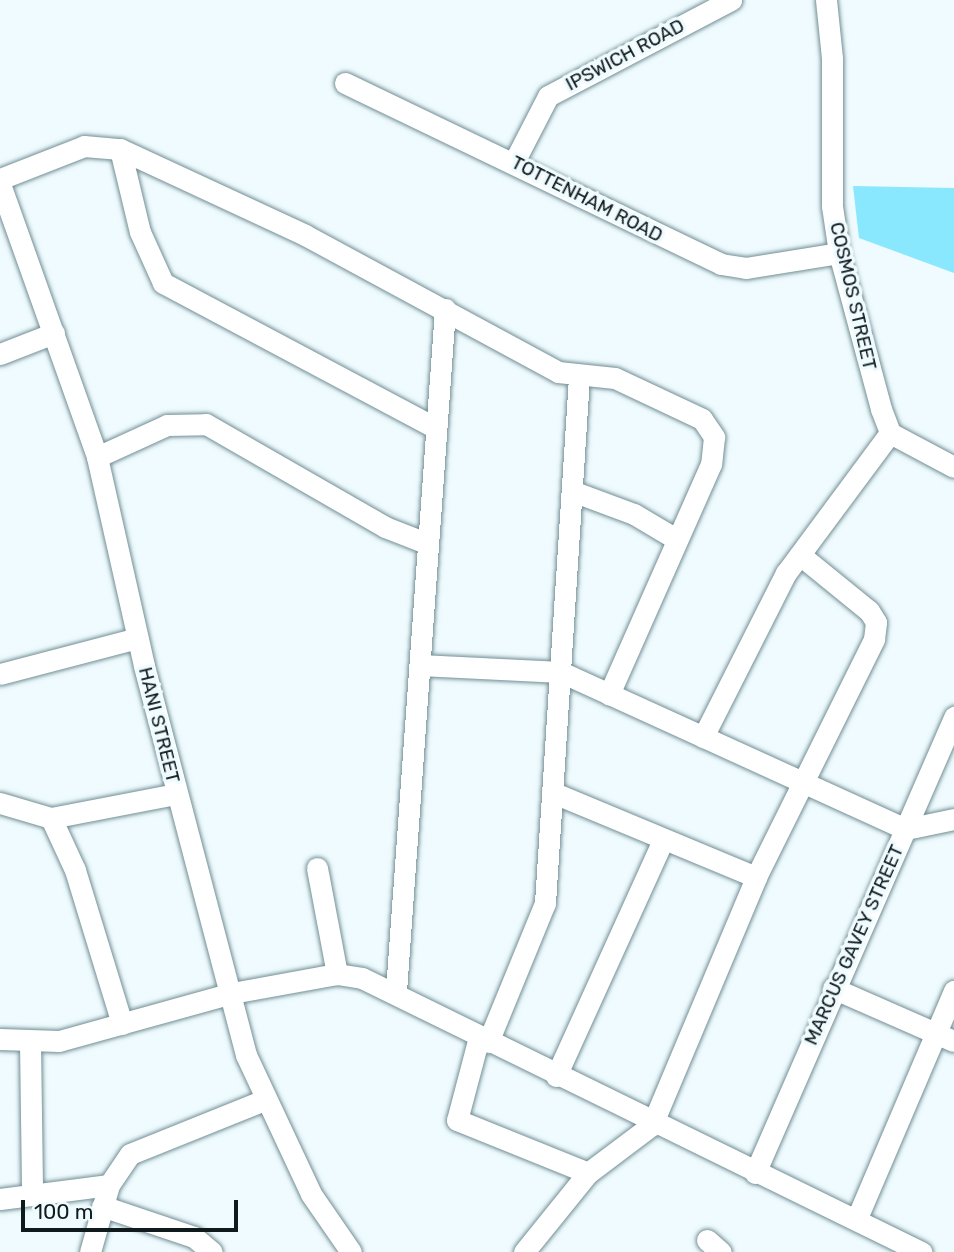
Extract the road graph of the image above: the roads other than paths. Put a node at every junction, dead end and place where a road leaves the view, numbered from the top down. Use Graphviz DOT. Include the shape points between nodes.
graph roads {
  1 [pos="730,0"];
  2 [pos="826,0"];
  3 [pos="345,83"];
  4 [pos="120,149"];
  5 [pos="514,162"];
  6 [pos="0,181"];
  7 [pos="9,236"];
  8 [pos="839,253"];
  9 [pos="445,309"];
  10 [pos="54,334"];
  11 [pos="0,354"];
  12 [pos="579,377"];
  13 [pos="434,427"];
  14 [pos="890,433"];
  15 [pos="97,457"];
  16 [pos="954,467"];
  17 [pos="572,491"];
  18 [pos="676,539"];
  19 [pos="426,543"];
  20 [pos="800,555"];
  21 [pos="137,638"];
  22 [pos="420,665"];
  23 [pos="561,673"];
  24 [pos="0,674"];
  25 [pos="609,694"];
  26 [pos="954,717"];
  27 [pos="704,737"];
  28 [pos="802,782"];
  29 [pos="554,793"];
  30 [pos="176,794"];
  31 [pos="0,803"];
  32 [pos="51,818"];
  33 [pos="954,819"];
  34 [pos="905,829"];
  35 [pos="663,839"];
  36 [pos="317,868"];
  37 [pos="756,877"];
  38 [pos="337,974"];
  39 [pos="833,988"];
  40 [pos="396,991"];
  41 [pos="954,991"];
  42 [pos="232,993"];
  43 [pos="122,1024"];
  44 [pos="945,1036"];
  45 [pos="0,1039"];
  46 [pos="484,1040"];
  47 [pos="30,1043"];
  48 [pos="556,1076"];
  49 [pos="264,1100"];
  50 [pos="652,1125"];
  51 [pos="755,1172"];
  52 [pos="588,1173"];
  53 [pos="109,1185"];
  54 [pos="32,1195"];
  55 [pos="0,1199"];
  56 [pos="102,1206"];
  57 [pos="857,1218"];
  58 [pos="90,1252"];
  59 [pos="212,1252"];
  60 [pos="351,1252"];
  61 [pos="524,1252"];
  62 [pos="921,1252"];
  1 -- 5 [label="street, IPSWICH ROAD" via="548,96"];
  2 -- 8 [label="street, COSMOS STREET" via="832,58 832,206"];
  3 -- 5 [label="street, TOTTENHAM ROAD"];
  4 -- 6 [label="street" via="84,146"];
  4 -- 9 [label="street" via="181,173"];
  4 -- 13 [label="street" via="140,232 163,283 319,361"];
  5 -- 8 [label="street, TOTTENHAM ROAD" via="734,268"];
  6 -- 7 [label="street, HANI STREET"];
  7 -- 10 [label="street, HANI STREET"];
  8 -- 14 [label="street, COSMOS STREET"];
  9 -- 12 [label="street" via="543,365"];
  9 -- 13 [label="street"];
  10 -- 11 [label="street"];
  10 -- 15 [label="street, HANI STREET"];
  12 -- 17 [label="street"];
  12 -- 18 [label="street" via="615,378 684,407 709,426 714,437 711,464"];
  13 -- 19 [label="street"];
  14 -- 16 [label="street"];
  14 -- 20 [label="street"];
  15 -- 19 [label="street" via="167,425 206,424 385,527"];
  15 -- 21 [label="street, HANI STREET"];
  17 -- 18 [label="street" via="634,513"];
  17 -- 23 [label="street"];
  18 -- 25 [label="street"];
  19 -- 22 [label="street"];
  20 -- 27 [label="street" via="757,623"];
  20 -- 28 [label="street" via="869,611 876,631"];
  21 -- 24 [label="street"];
  21 -- 30 [label="street, HANI STREET"];
  22 -- 23 [label="street"];
  22 -- 40 [label="street"];
  23 -- 25 [label="street"];
  23 -- 29 [label="street"];
  25 -- 27 [label="street"];
  26 -- 34 [label="street, MARCUS GAVEY STREET"];
  27 -- 28 [label="street"];
  28 -- 34 [label="street"];
  28 -- 37 [label="street"];
  29 -- 35 [label="street"];
  29 -- 46 [label="street" via="542,916"];
  30 -- 32 [label="street"];
  30 -- 42 [label="street, HANI STREET"];
  31 -- 32 [label="street"];
  32 -- 43 [label="street" via="75,870"];
  33 -- 34 [label="street"];
  34 -- 39 [label="street, MARCUS GAVEY STREET"];
  35 -- 37 [label="street"];
  35 -- 48 [label="street"];
  36 -- 38 [label="street"];
  37 -- 50 [label="street"];
  38 -- 40 [label="street"];
  38 -- 42 [label="street"];
  39 -- 44 [label="street"];
  39 -- 51 [label="street, MARCUS GAVEY STREET"];
  40 -- 46 [label="street"];
  41 -- 44 [label="street"];
  42 -- 43 [label="street"];
  42 -- 49 [label="street, HANI STREET" via="246,1055"];
  43 -- 47 [label="street" via="59,1041"];
  44 -- 57 [label="street"];
  45 -- 47 [label="street"];
  46 -- 48 [label="street"];
  46 -- 52 [label="street" via="457,1120"];
  47 -- 54 [label="street"];
  48 -- 50 [label="street"];
  49 -- 53 [label="street" via="141,1146"];
  49 -- 60 [label="street, HANI STREET" via="312,1194"];
  50 -- 51 [label="street"];
  50 -- 52 [label="street"];
  51 -- 57 [label="street"];
  52 -- 61 [label="street"];
  53 -- 54 [label="street"];
  53 -- 56 [label="street"];
  54 -- 55 [label="street"];
  56 -- 58 [label="street"];
  56 -- 59 [label="street" via="194,1237"];
  57 -- 62 [label="street"];
}
